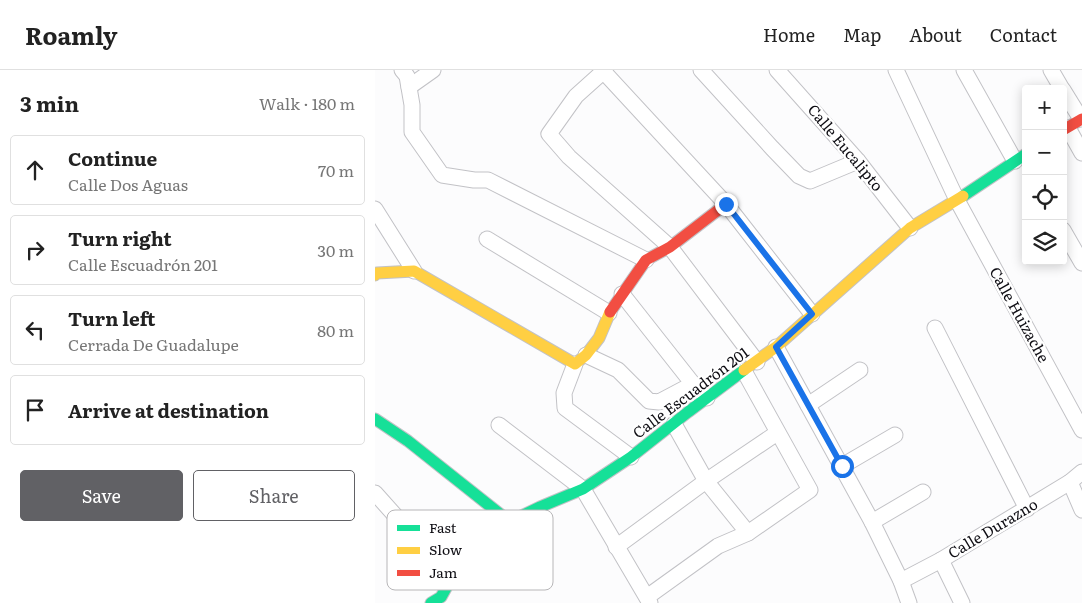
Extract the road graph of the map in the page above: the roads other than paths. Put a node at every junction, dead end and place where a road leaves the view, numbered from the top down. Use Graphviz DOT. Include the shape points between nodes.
graph roads {
  1 [pos="402,70"];
  2 [pos="433,70"];
  3 [pos="701,70"];
  4 [pos="777,70"];
  5 [pos="897,70"];
  6 [pos="964,70"];
  7 [pos="1051,70"];
  8 [pos="604,71"];
  9 [pos="1060,85"];
  10 [pos="409,87"];
  11 [pos="1067,95"];
  12 [pos="1082,119"];
  13 [pos="1067,128"];
  14 [pos="1066,130"];
  15 [pos="1082,153"];
  16 [pos="1022,159"];
  17 [pos="858,160"];
  18 [pos="957,200"];
  19 [pos="726,204"];
  20 [pos="375,209"];
  21 [pos="910,228"];
  22 [pos="1067,237"];
  23 [pos="487,239"];
  24 [pos="670,247"];
  25 [pos="646,260"];
  26 [pos="1082,263"];
  27 [pos="413,271"];
  28 [pos="375,275"];
  29 [pos="622,294"];
  30 [pos="609,313"];
  31 [pos="812,314"];
  32 [pos="935,328"];
  33 [pos="776,347"];
  34 [pos="581,360"];
  35 [pos="757,362"];
  36 [pos="860,370"];
  37 [pos="743,371"];
  38 [pos="693,384"];
  39 [pos="707,398"];
  40 [pos="808,405"];
  41 [pos="375,419"];
  42 [pos="674,424"];
  43 [pos="499,425"];
  44 [pos="1082,430"];
  45 [pos="777,433"];
  46 [pos="895,435"];
  47 [pos="631,457"];
  48 [pos="842,466"];
  49 [pos="1082,472"];
  50 [pos="706,481"];
  51 [pos="1070,482"];
  52 [pos="583,489"];
  53 [pos="923,492"];
  54 [pos="375,493"];
  55 [pos="1027,509"];
  56 [pos="390,510"];
  57 [pos="495,510"];
  58 [pos="534,510"];
  59 [pos="1082,510"];
  60 [pos="872,522"];
  61 [pos="748,533"];
  62 [pos="616,547"];
  63 [pos="941,560"];
  64 [pos="901,581"];
  65 [pos="445,590"];
  66 [pos="648,600"];
  67 [pos="439,601"];
  68 [pos="909,603"];
  69 [pos="962,603"];
  1 -- 10 [label="street"];
  2 -- 10 [label="street"];
  3 -- 17 [label="street" via="799,176 810,181"];
  4 -- 17 [label="street, Calle Eucalipto"];
  5 -- 18 [label="street, Calle Huizache"];
  6 -- 16 [label="street"];
  7 -- 9 [label="street"];
  8 -- 19 [label="street"];
  8 -- 24 [label="street" via="576,96 549,134 569,157"];
  10 -- 25 [label="street" via="412,132 442,174 488,180"];
  11 -- 12 [label="street"];
  12 -- 13 [label="street"];
  14 -- 15 [label="street"];
  16 -- 18 [label="street, Calle Escuadrón 201"];
  17 -- 21 [label="street, Calle Eucalipto"];
  18 -- 21 [label="street, Calle Escuadrón 201"];
  18 -- 44 [label="street, Calle Huizache"];
  19 -- 24 [label="street"];
  19 -- 31 [label="street"];
  20 -- 27 [label="street"];
  21 -- 31 [label="street, Calle Escuadrón 201"];
  22 -- 26 [label="street"];
  23 -- 30 [label="street"];
  24 -- 25 [label="street"];
  24 -- 35 [label="street"];
  25 -- 29 [label="street"];
  27 -- 28 [label="street"];
  27 -- 34 [label="street"];
  29 -- 30 [label="street"];
  29 -- 38 [label="street"];
  30 -- 34 [label="street" via="599,338"];
  31 -- 33 [label="street, Calle Escuadrón 201"];
  32 -- 55 [label="street"];
  33 -- 35 [label="street, Calle Escuadrón 201"];
  33 -- 40 [label="street"];
  34 -- 38 [label="street" via="618,370 649,401 659,402"];
  34 -- 47 [label="street" via="563,393 565,408"];
  35 -- 37 [label="street, Calle Escuadrón 201"];
  36 -- 40 [label="street"];
  37 -- 39 [label="street, Calle Escuadrón 201"];
  37 -- 45 [label="street"];
  38 -- 39 [label="street"];
  39 -- 42 [label="street, Calle Escuadrón 201"];
  40 -- 48 [label="street"];
  41 -- 57 [label="street"];
  42 -- 47 [label="street, Calle Escuadrón 201"];
  42 -- 50 [label="street"];
  43 -- 52 [label="street"];
  45 -- 50 [label="street"];
  45 -- 61 [label="street" via="810,490"];
  46 -- 48 [label="street"];
  47 -- 52 [label="street, Calle Escuadrón 201"];
  48 -- 60 [label="street"];
  49 -- 51 [label="street, Calle Durazno"];
  50 -- 61 [label="street"];
  50 -- 62 [label="street"];
  51 -- 55 [label="street, Calle Durazno"];
  51 -- 59 [label="street"];
  52 -- 58 [label="street, Calle Escuadrón 201"];
  52 -- 62 [label="street"];
  53 -- 60 [label="street"];
  54 -- 56 [label="street"];
  55 -- 63 [label="street, Calle Durazno"];
  60 -- 64 [label="street"];
  61 -- 66 [label="street" via="718,546"];
  62 -- 66 [label="street"];
  63 -- 64 [label="street, Calle Durazno"];
  63 -- 69 [label="street"];
  64 -- 68 [label="street"];
  65 -- 67 [label="street, Calle Escuadrón 201"];
}
